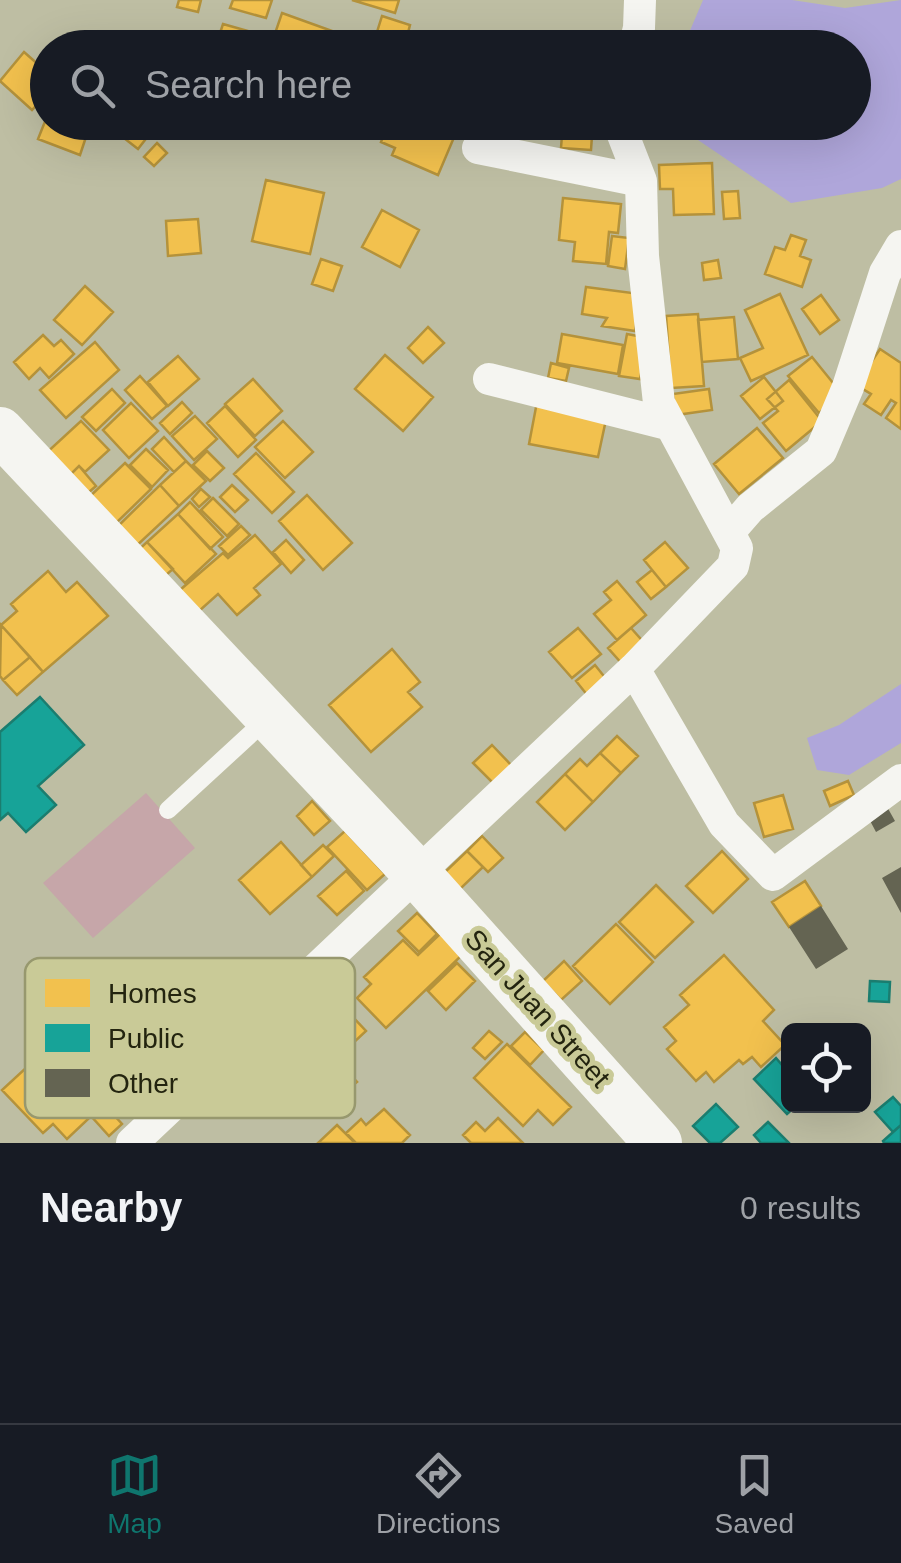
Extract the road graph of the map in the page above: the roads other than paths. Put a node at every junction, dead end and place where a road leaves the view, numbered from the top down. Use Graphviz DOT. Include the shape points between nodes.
graph roads {
  1 [pos="640,0"];
  2 [pos="638,30"];
  3 [pos="625,140"];
  4 [pos="478,148"];
  5 [pos="641,181"];
  6 [pos="901,246"];
  7 [pos="489,379"];
  8 [pos="671,425"];
  9 [pos="0,431"];
  10 [pos="730,532"];
  11 [pos="634,668"];
  12 [pos="269,717"];
  13 [pos="901,780"];
  14 [pos="168,810"];
  15 [pos="417,874"];
  16 [pos="333,958"];
  17 [pos="172,1118"];
  18 [pos="154,1136"];
  19 [pos="650,1140"];
  1 -- 2 [label="street"];
  3 -- 5 [label="street"];
  4 -- 5 [label="street"];
  5 -- 8 [label="street" via="658,403"];
  6 -- 10 [label="street" via="885,273 821,451"];
  7 -- 8 [label="street"];
  8 -- 10 [label="street"];
  9 -- 12 [label="street, San Juan Street"];
  10 -- 11 [label="street" via="738,548 733,566"];
  11 -- 13 [label="street" via="724,824 773,875"];
  11 -- 15 [label="street"];
  12 -- 14 [label="lane"];
  12 -- 15 [label="street, San Juan Street"];
  15 -- 16 [label="street"];
  15 -- 19 [label="street, San Juan Street"];
  17 -- 18 [label="street"];
}
